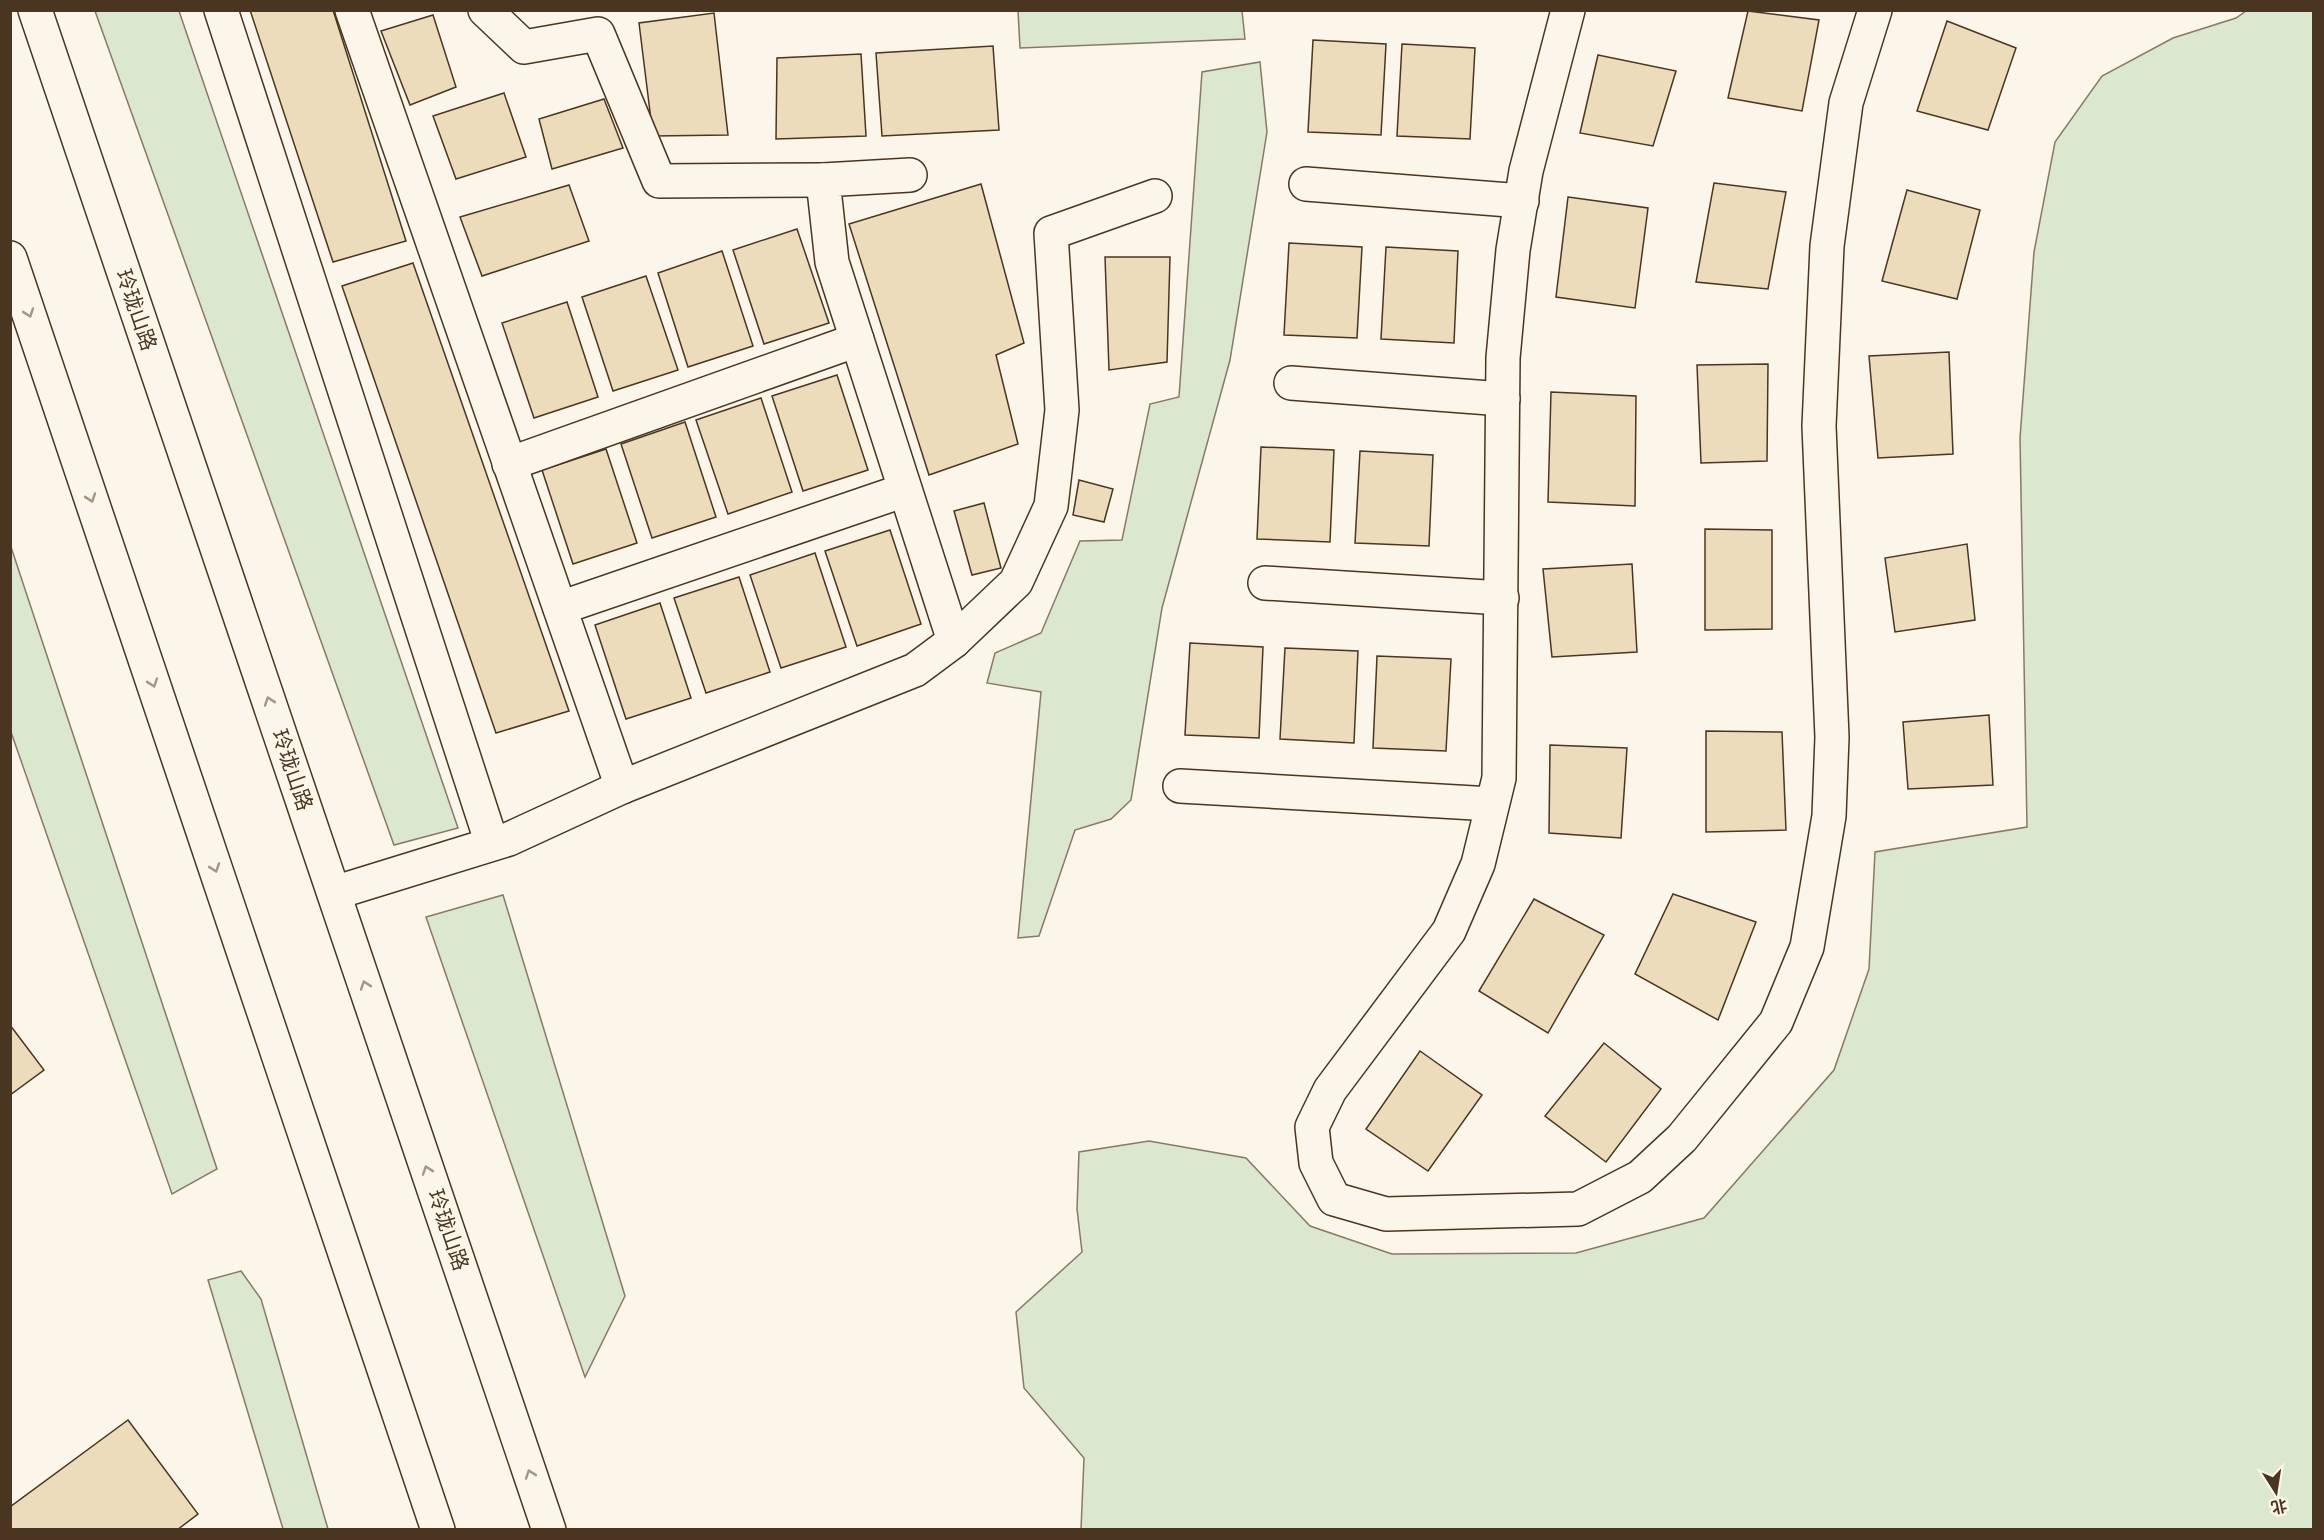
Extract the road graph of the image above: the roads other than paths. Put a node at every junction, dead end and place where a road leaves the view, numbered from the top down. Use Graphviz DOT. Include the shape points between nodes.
graph roads {
  1 [pos="35,10"];
  2 [pos="220,10"];
  3 [pos="352,10"];
  4 [pos="485,10"];
  5 [pos="1569,10"];
  6 [pos="1875,10"];
  7 [pos="910,175"];
  8 [pos="823,180"];
  9 [pos="1306,184"];
  10 [pos="1155,196"];
  11 [pos="1522,201"];
  12 [pos="10,258"];
  13 [pos="857,340"];
  14 [pos="1291,383"];
  15 [pos="1503,399"];
  16 [pos="509,464"];
  17 [pos="905,490"];
  18 [pos="1265,583"];
  19 [pos="1502,598"];
  20 [pos="560,608"];
  21 [pos="954,641"];
  22 [pos="1180,786"];
  23 [pos="622,787"];
  24 [pos="1492,804"];
  25 [pos="492,844"];
  26 [pos="334,893"];
  27 [pos="438,1530"];
  28 [pos="549,1530"];
  26 -- 1 [label="main road, 玲珑山路, one-way"];
  2 -- 25 [label="main road"];
  3 -- 16 [label="main road"];
  4 -- 8 [label="main road" via="524,47 598,33 659,181"];
  5 -- 11 [label="main road" via="1526,171"];
  6 -- 24 [label="main road" via="1846,103 1827,246 1819,426 1832,736 1829,816 1807,947 1776,1022 1682,1138 1640,1177 1578,1209 1386,1214 1334,1199 1316,1163 1312,1128 1330,1090 1449,930 1478,864"];
  7 -- 8 [label="main road"];
  8 -- 13 [label="main road" via="832,262"];
  9 -- 11 [label="main road"];
  10 -- 21 [label="main road" via="1051,233 1062,410 1051,506 1016,582"];
  11 -- 15 [label="main road" via="1512,261"];
  12 -- 27 [label="main road, one-way"];
  13 -- 16 [label="main road"];
  13 -- 17 [label="main road"];
  14 -- 15 [label="main road"];
  15 -- 19 [label="main road"];
  16 -- 20 [label="main road"];
  17 -- 20 [label="main road"];
  17 -- 21 [label="main road"];
  18 -- 19 [label="main road"];
  19 -- 24 [label="main road" via="1499,778"];
  20 -- 23 [label="main road"];
  21 -- 23 [label="main road" via="915,670"];
  22 -- 24 [label="main road"];
  23 -- 25 [label="main road"];
  25 -- 26 [label="main road"];
  28 -- 26 [label="main road, 玲珑山路, one-way"];
}
